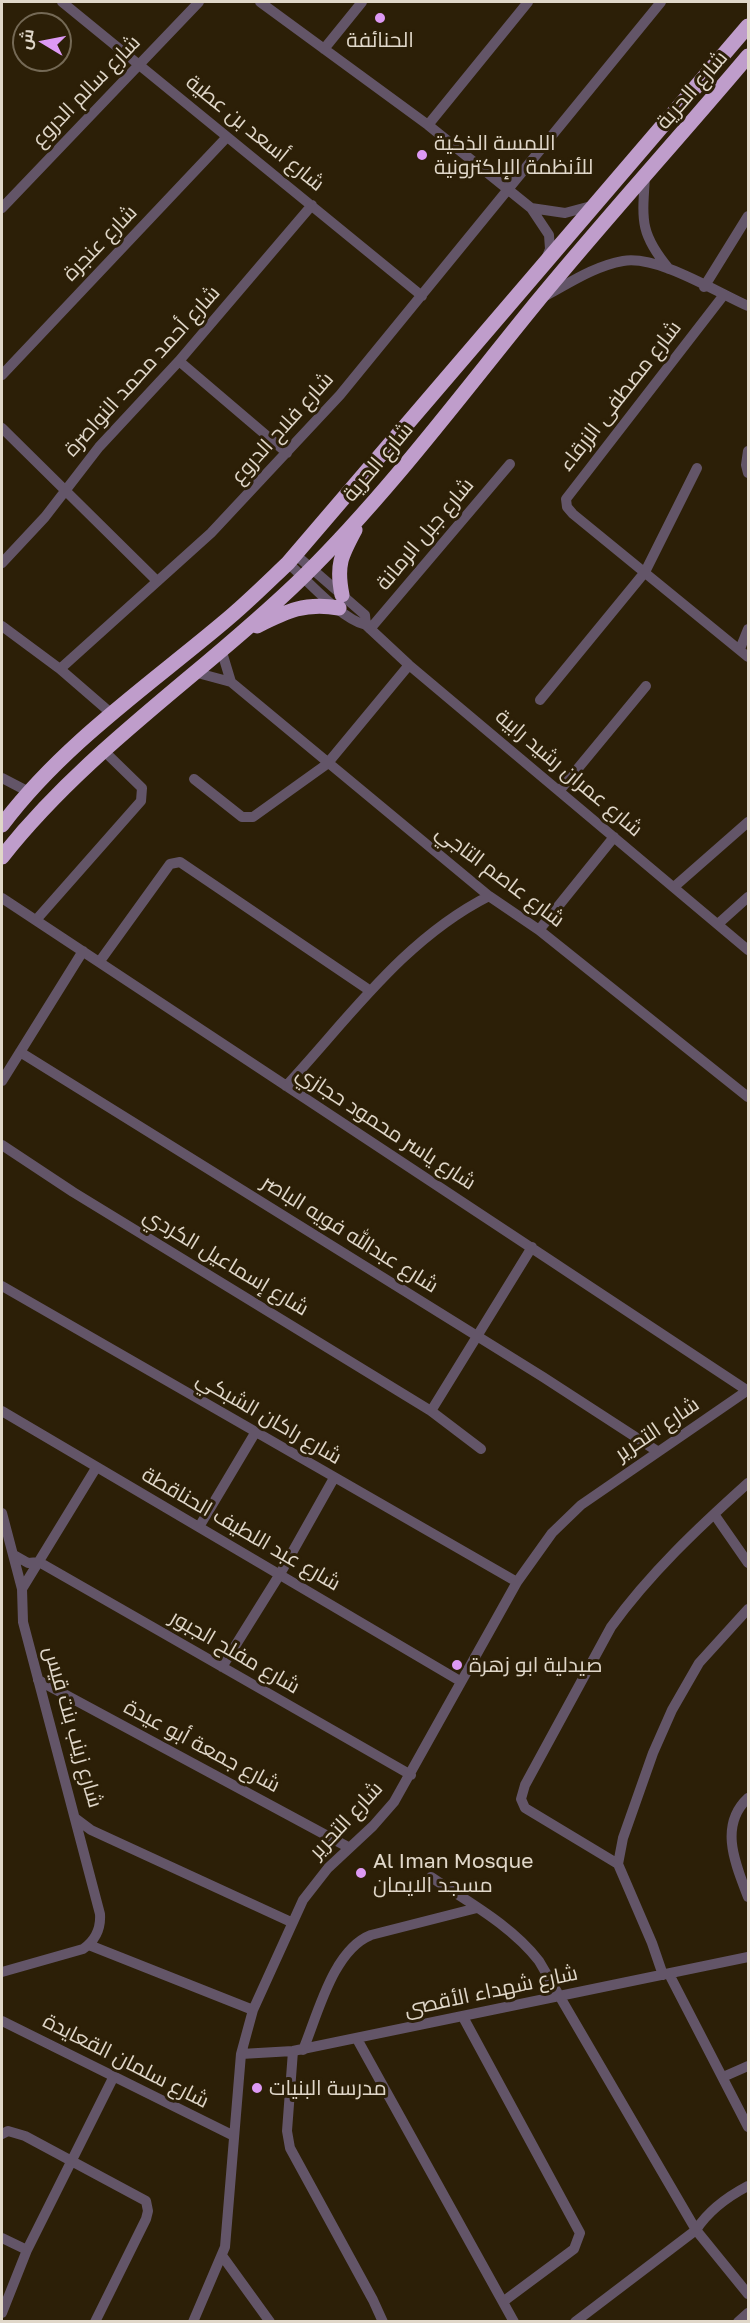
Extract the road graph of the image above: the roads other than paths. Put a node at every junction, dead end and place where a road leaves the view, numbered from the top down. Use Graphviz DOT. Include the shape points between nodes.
graph roads {
  1 [pos="62,2"];
  2 [pos="199,2"];
  3 [pos="260,2"];
  4 [pos="362,2"];
  5 [pos="528,2"];
  6 [pos="662,2"];
  7 [pos="748,26"];
  8 [pos="324,49"];
  9 [pos="748,56"];
  10 [pos="141,64"];
  11 [pos="428,124"];
  12 [pos="226,138"];
  13 [pos="645,177"];
  14 [pos="509,190"];
  15 [pos="312,205"];
  16 [pos="595,205"];
  17 [pos="2,208"];
  18 [pos="531,208"];
  19 [pos="748,216"];
  20 [pos="544,264"];
  21 [pos="669,269"];
  22 [pos="704,286"];
  23 [pos="422,296"];
  24 [pos="723,296"];
  25 [pos="539,299"];
  26 [pos="748,306"];
  27 [pos="178,361"];
  28 [pos="2,375"];
  29 [pos="2,428"];
  30 [pos="748,451"];
  31 [pos="287,453"];
  32 [pos="510,464"];
  33 [pos="697,468"];
  34 [pos="748,473"];
  35 [pos="64,490"];
  36 [pos="364,513"];
  37 [pos="292,559"];
  38 [pos="2,563"];
  39 [pos="307,572"];
  40 [pos="645,572"];
  41 [pos="157,580"];
  42 [pos="341,602"];
  43 [pos="2,626"];
  44 [pos="368,627"];
  45 [pos="748,629"];
  46 [pos="241,634"];
  47 [pos="221,650"];
  48 [pos="744,653"];
  49 [pos="409,664"];
  50 [pos="60,669"];
  51 [pos="194,672"];
  52 [pos="231,682"];
  53 [pos="646,686"];
  54 [pos="540,700"];
  55 [pos="112,714"];
  56 [pos="102,749"];
  57 [pos="327,764"];
  58 [pos="2,778"];
  59 [pos="194,778"];
  60 [pos="560,790"];
  61 [pos="28,792"];
  62 [pos="748,822"];
  63 [pos="2,825"];
  64 [pos="615,837"];
  65 [pos="2,857"];
  66 [pos="674,887"];
  67 [pos="489,896"];
  68 [pos="748,897"];
  69 [pos="2,898"];
  70 [pos="36,920"];
  71 [pos="718,924"];
  72 [pos="539,930"];
  73 [pos="748,950"];
  74 [pos="83,951"];
  75 [pos="100,961"];
  76 [pos="369,990"];
  77 [pos="20,1052"];
  78 [pos="2,1081"];
  79 [pos="286,1086"];
  80 [pos="748,1096"];
  81 [pos="2,1145"];
  82 [pos="532,1247"];
  83 [pos="2,1286"];
  84 [pos="479,1337"];
  85 [pos="748,1391"];
  86 [pos="2,1411"];
  87 [pos="431,1411"];
  88 [pos="255,1433"];
  89 [pos="481,1449"];
  90 [pos="657,1451"];
  91 [pos="96,1468"];
  92 [pos="334,1478"];
  93 [pos="748,1483"];
  94 [pos="2,1513"];
  95 [pos="714,1514"];
  96 [pos="199,1527"];
  97 [pos="14,1555"];
  98 [pos="39,1562"];
  99 [pos="748,1563"];
  100 [pos="280,1574"];
  101 [pos="517,1582"];
  102 [pos="22,1589"];
  103 [pos="748,1609"];
  104 [pos="222,1667"];
  105 [pos="38,1680"];
  106 [pos="460,1681"];
  107 [pos="411,1775"];
  108 [pos="748,1798"];
  109 [pos="75,1818"];
  110 [pos="348,1847"];
  111 [pos="618,1864"];
  112 [pos="431,1877"];
  113 [pos="748,1897"];
  114 [pos="477,1908"];
  115 [pos="291,1922"];
  116 [pos="89,1945"];
  117 [pos="748,1957"];
  118 [pos="2,1972"];
  119 [pos="666,1974"];
  120 [pos="560,1997"];
  121 [pos="253,2010"];
  122 [pos="462,2017"];
  123 [pos="2,2023"];
  124 [pos="357,2039"];
  125 [pos="298,2050"];
  126 [pos="241,2054"];
  127 [pos="748,2066"];
  128 [pos="114,2076"];
  129 [pos="723,2078"];
  130 [pos="748,2127"];
  131 [pos="2,2134"];
  132 [pos="234,2136"];
  133 [pos="72,2160"];
  134 [pos="748,2186"];
  135 [pos="696,2230"];
  136 [pos="2,2238"];
  137 [pos="27,2250"];
  138 [pos="222,2257"];
  139 [pos="748,2294"];
  140 [pos="504,2301"];
  141 [pos="2,2313"];
  142 [pos="748,2313"];
  143 [pos="95,2322"];
  144 [pos="193,2322"];
  145 [pos="270,2322"];
  146 [pos="382,2322"];
  147 [pos="514,2322"];
  148 [pos="575,2322"];
  149 [pos="738,2322"];
  1 -- 10 [label="street, شارع أسعد بن عطية"];
  2 -- 10 [label="street, شارع سالم الدروع"];
  3 -- 8 [label="street"];
  4 -- 8 [label="street"];
  5 -- 11 [label="street"];
  6 -- 14 [label="street, شارع فلاح الدروع"];
  7 -- 16 [label="highway, شارع الحرية"];
  8 -- 11 [label="street"];
  9 -- 13 [label="highway, شارع الحرية"];
  10 -- 12 [label="street, شارع أسعد بن عطية"];
  10 -- 17 [label="street, شارع سالم الدروع"];
  11 -- 14 [label="street"];
  12 -- 15 [label="street, شارع أسعد بن عطية"];
  12 -- 28 [label="street, شارع عنجرة"];
  13 -- 21 [label="street" via="643,225"];
  13 -- 25 [label="highway, شارع الحرية"];
  14 -- 18 [label="street"];
  14 -- 23 [label="street, شارع فلاح الدروع"];
  15 -- 23 [label="street, شارع أسعد بن عطية"];
  15 -- 27 [label="street, شارع أحمد محمد النواصرة"];
  16 -- 18 [label="street" via="565,213"];
  16 -- 20 [label="highway, شارع الحرية"];
  18 -- 20 [label="street" via="549,235 550,249"];
  19 -- 22 [label="street"];
  20 -- 37 [label="highway, شارع الحرية"];
  21 -- 22 [label="street"];
  21 -- 25 [label="street" via="626,261 586,273"];
  22 -- 24 [label="street"];
  23 -- 31 [label="street, شارع فلاح الدروع"];
  24 -- 26 [label="street"];
  24 -- 40 [label="street, شارع مصطفى الزرقاء" via="566,499 573,514"];
  25 -- 36 [label="highway, شارع الحرية"];
  27 -- 31 [label="street"];
  27 -- 35 [label="street, شارع أحمد محمد النواصرة"];
  29 -- 35 [label="street"];
  30 -- 34 [label="street"];
  31 -- 41 [label="street, شارع فلاح الدروع" via="211,533"];
  32 -- 44 [label="street, شارع جبل الرمانة"];
  33 -- 40 [label="street"];
  35 -- 38 [label="street, شارع أحمد محمد النواصرة" via="45,518"];
  35 -- 41 [label="street"];
  36 -- 39 [label="highway, شارع الحرية"];
  36 -- 42 [label="highway" via="340,557"];
  37 -- 39 [label="street, شارع عمران رشيد رابية"];
  37 -- 55 [label="highway, شارع الحرية" via="225,621"];
  39 -- 42 [label="street, شارع عمران رشيد رابية"];
  39 -- 46 [label="highway, شارع الحرية"];
  40 -- 48 [label="street, شارع مصطفى الزرقاء"];
  40 -- 54 [label="street"];
  41 -- 50 [label="street, شارع فلاح الدروع"];
  42 -- 44 [label="street, شارع عمران رشيد رابية" via="358,623"];
  42 -- 46 [label="highway" via="284,613"];
  43 -- 50 [label="street"];
  44 -- 49 [label="street, شارع عمران رشيد رابية"];
  45 -- 48 [label="street"];
  46 -- 47 [label="highway, شارع الحرية"];
  47 -- 51 [label="highway, شارع الحرية"];
  47 -- 52 [label="street"];
  49 -- 57 [label="street"];
  49 -- 60 [label="street, شارع عمران رشيد رابية"];
  50 -- 55 [label="street"];
  51 -- 52 [label="street, شارع عاصم التاجي"];
  51 -- 56 [label="highway, شارع الحرية"];
  52 -- 57 [label="street, شارع عاصم التاجي"];
  53 -- 60 [label="street"];
  55 -- 61 [label="highway, شارع الحرية"];
  56 -- 65 [label="highway, شارع الحرية" via="42,808"];
  56 -- 70 [label="street" via="142,788 141,801"];
  57 -- 59 [label="street" via="248,819"];
  57 -- 67 [label="street, شارع عاصم التاجي"];
  58 -- 61 [label="street"];
  60 -- 64 [label="street, شارع عمران رشيد رابية"];
  61 -- 63 [label="highway, شارع الحرية"];
  62 -- 66 [label="street"];
  64 -- 66 [label="street, شارع عمران رشيد رابية"];
  64 -- 72 [label="street"];
  66 -- 71 [label="street, شارع عمران رشيد رابية"];
  67 -- 72 [label="street, شارع عاصم التاجي"];
  67 -- 76 [label="street" via="460,910 433,930"];
  68 -- 71 [label="street"];
  69 -- 70 [label="street, شارع ياسر محمود حجازي"];
  70 -- 74 [label="street, شارع ياسر محمود حجازي"];
  71 -- 73 [label="street, شارع عمران رشيد رابية"];
  72 -- 80 [label="street, شارع عاصم التاجي"];
  74 -- 75 [label="street, شارع ياسر محمود حجازي"];
  74 -- 77 [label="street"];
  75 -- 76 [label="street" via="170,864 180,862"];
  75 -- 79 [label="street, شارع ياسر محمود حجازي"];
  76 -- 79 [label="street"];
  77 -- 78 [label="street"];
  77 -- 84 [label="street, شارع عبدالله فويه الباصر"];
  79 -- 82 [label="street, شارع ياسر محمود حجازي"];
  81 -- 87 [label="street, شارع إسماعيل الكردي"];
  82 -- 84 [label="street"];
  82 -- 85 [label="street, شارع ياسر محمود حجازي"];
  83 -- 88 [label="street, شارع راكان الشبكي"];
  84 -- 87 [label="street"];
  84 -- 90 [label="street, شارع عبدالله فويه الباصر"];
  85 -- 90 [label="street, شارع التحرير"];
  86 -- 91 [label="street, شارع عبد اللطيف الحناقطة"];
  87 -- 89 [label="street, شارع إسماعيل الكردي"];
  88 -- 92 [label="street, شارع راكان الشبكي"];
  88 -- 96 [label="street"];
  90 -- 101 [label="street, شارع التحرير" via="563,1521"];
  91 -- 96 [label="street, شارع عبد اللطيف الحناقطة"];
  91 -- 98 [label="street"];
  92 -- 100 [label="street"];
  92 -- 101 [label="street, شارع راكان الشبكي"];
  93 -- 95 [label="street"];
  94 -- 97 [label="street, شارع زينب بنت قيس"];
  95 -- 99 [label="street"];
  95 -- 111 [label="street" via="663,1563 611,1627 522,1793 525,1808"];
  96 -- 100 [label="street, شارع عبد اللطيف الحناقطة"];
  97 -- 98 [label="street, شارع مفلح الجبور" via="28,1563"];
  97 -- 102 [label="street, شارع زينب بنت قيس"];
  98 -- 102 [label="street"];
  98 -- 104 [label="street, شارع مفلح الجبور"];
  100 -- 104 [label="street"];
  100 -- 106 [label="street, شارع عبد اللطيف الحناقطة"];
  101 -- 106 [label="street, شارع التحرير"];
  102 -- 105 [label="street, شارع زينب بنت قيس" via="21,1612"];
  103 -- 111 [label="street" via="699,1663 672,1710 629,1817"];
  104 -- 107 [label="street, شارع مفلح الجبور"];
  105 -- 109 [label="street, شارع زينب بنت قيس"];
  105 -- 110 [label="street, شارع جمعة أبو عيدة"];
  106 -- 107 [label="street, شارع التحرير"];
  107 -- 110 [label="street, شارع التحرير" via="383,1815"];
  108 -- 113 [label="street" via="740,1806 731,1837 732,1855"];
  109 -- 115 [label="street, شارع زينب بنت قيس" via="91,1830"];
  109 -- 116 [label="street" via="100,1914 97,1934"];
  110 -- 115 [label="street, شارع التحرير" via="315,1882"];
  111 -- 119 [label="street"];
  112 -- 114 [label="street"];
  114 -- 120 [label="street" via="524,1943"];
  114 -- 125 [label="street" via="371,1935 355,1944 339,1963"];
  115 -- 121 [label="street, شارع التحرير"];
  116 -- 118 [label="street"];
  116 -- 121 [label="street"];
  117 -- 119 [label="street, شارع شهداء الأقصى"];
  119 -- 120 [label="street, شارع شهداء الأقصى"];
  119 -- 129 [label="street"];
  120 -- 122 [label="street, شارع شهداء الأقصى"];
  120 -- 135 [label="street"];
  121 -- 126 [label="street, شارع التحرير"];
  122 -- 124 [label="street, شارع شهداء الأقصى"];
  122 -- 140 [label="street" via="580,2233 574,2250"];
  123 -- 128 [label="street, شارع سلمان القعايدة"];
  124 -- 125 [label="street, شارع شهداء الأقصى"];
  124 -- 140 [label="street"];
  125 -- 126 [label="street, شارع شهداء الأقصى"];
  125 -- 146 [label="street" via="287,2131 290,2148"];
  126 -- 132 [label="street, شارع التحرير"];
  127 -- 129 [label="street"];
  128 -- 132 [label="street, شارع سلمان القعايدة"];
  128 -- 133 [label="street"];
  129 -- 130 [label="street"];
  131 -- 133 [label="street" via="8,2131 25,2136"];
  132 -- 138 [label="street, شارع التحرير"];
  133 -- 137 [label="street"];
  133 -- 143 [label="street" via="144,2198 148,2205 146,2219"];
  134 -- 135 [label="street" via="710,2212"];
  135 -- 139 [label="street"];
  135 -- 148 [label="street"];
  136 -- 137 [label="street"];
  137 -- 141 [label="street"];
  138 -- 144 [label="street, شارع التحرير"];
  138 -- 145 [label="street"];
  140 -- 147 [label="street"];
  142 -- 149 [label="street"];
}
